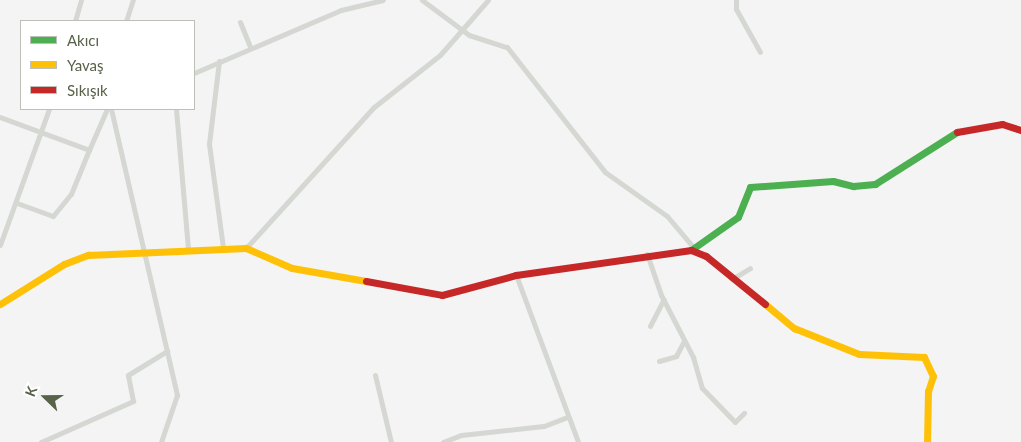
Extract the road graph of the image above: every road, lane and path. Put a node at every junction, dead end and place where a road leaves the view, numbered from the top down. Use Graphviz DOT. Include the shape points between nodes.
graph roads {
  1 [pos="81,0"];
  2 [pos="133,0"];
  3 [pos="383,0"];
  4 [pos="422,0"];
  5 [pos="488,0"];
  6 [pos="736,0"];
  7 [pos="75,20"];
  8 [pos="126,20"];
  9 [pos="240,22"];
  10 [pos="461,29"];
  11 [pos="250,47"];
  12 [pos="760,52"];
  13 [pos="219,61"];
  14 [pos="195,73"];
  15 [pos="49,110"];
  16 [pos="107,110"];
  17 [pos="111,110"];
  18 [pos="176,110"];
  19 [pos="0,117"];
  20 [pos="1021,130"];
  21 [pos="41,134"];
  22 [pos="89,150"];
  23 [pos="17,203"];
  24 [pos="0,245"];
  25 [pos="223,247"];
  26 [pos="246,248"];
  27 [pos="693,249"];
  28 [pos="188,250"];
  29 [pos="145,254"];
  30 [pos="647,254"];
  31 [pos="750,268"];
  32 [pos="516,275"];
  33 [pos="732,279"];
  34 [pos="664,299"];
  35 [pos="0,304"];
  36 [pos="650,326"];
  37 [pos="684,341"];
  38 [pos="167,352"];
  39 [pos="659,361"];
  40 [pos="375,375"];
  41 [pos="744,413"];
  42 [pos="568,417"];
  43 [pos="41,442"];
  44 [pos="161,442"];
  45 [pos="391,442"];
  46 [pos="443,442"];
  47 [pos="578,442"];
  48 [pos="927,442"];
  1 -- 7 [label="street"];
  2 -- 8 [label="street"];
  3 -- 11 [label="street" via="346,8"];
  4 -- 10 [label="street"];
  5 -- 10 [label="street"];
  6 -- 12 [label="street" via="736,9"];
  9 -- 11 [label="street"];
  10 -- 26 [label="street" via="440,55 356,126"];
  10 -- 27 [label="street" via="507,47 604,172 667,216"];
  11 -- 13 [label="street"];
  13 -- 14 [label="street"];
  13 -- 25 [label="street" via="209,144"];
  15 -- 21 [label="street"];
  16 -- 22 [label="street"];
  17 -- 29 [label="street"];
  18 -- 28 [label="street"];
  19 -- 21 [label="street"];
  20 -- 27 [label="street" via="1002,124 963,128 875,184 854,186 834,181 750,187 744,193 738,217"];
  21 -- 22 [label="street"];
  21 -- 23 [label="street"];
  22 -- 23 [label="street" via="71,194 53,216"];
  23 -- 24 [label="street"];
  25 -- 26 [label="street"];
  25 -- 28 [label="street"];
  26 -- 32 [label="street" via="292,268 442,295"];
  27 -- 30 [label="street"];
  27 -- 33 [label="street"];
  28 -- 29 [label="street"];
  29 -- 35 [label="street" via="88,256 64,264"];
  29 -- 38 [label="street"];
  30 -- 32 [label="street"];
  30 -- 34 [label="street"];
  31 -- 33 [label="street"];
  32 -- 42 [label="street"];
  33 -- 48 [label="street" via="794,328 840,348 924,358 933,376 928,391"];
  34 -- 36 [label="street"];
  34 -- 37 [label="street"];
  37 -- 39 [label="street" via="676,356"];
  37 -- 41 [label="street" via="702,388 735,422"];
  38 -- 43 [label="street" via="128,375 133,400"];
  38 -- 44 [label="street" via="177,394"];
  40 -- 45 [label="street"];
  42 -- 46 [label="street" via="544,426 461,435"];
  42 -- 47 [label="street"];
}
